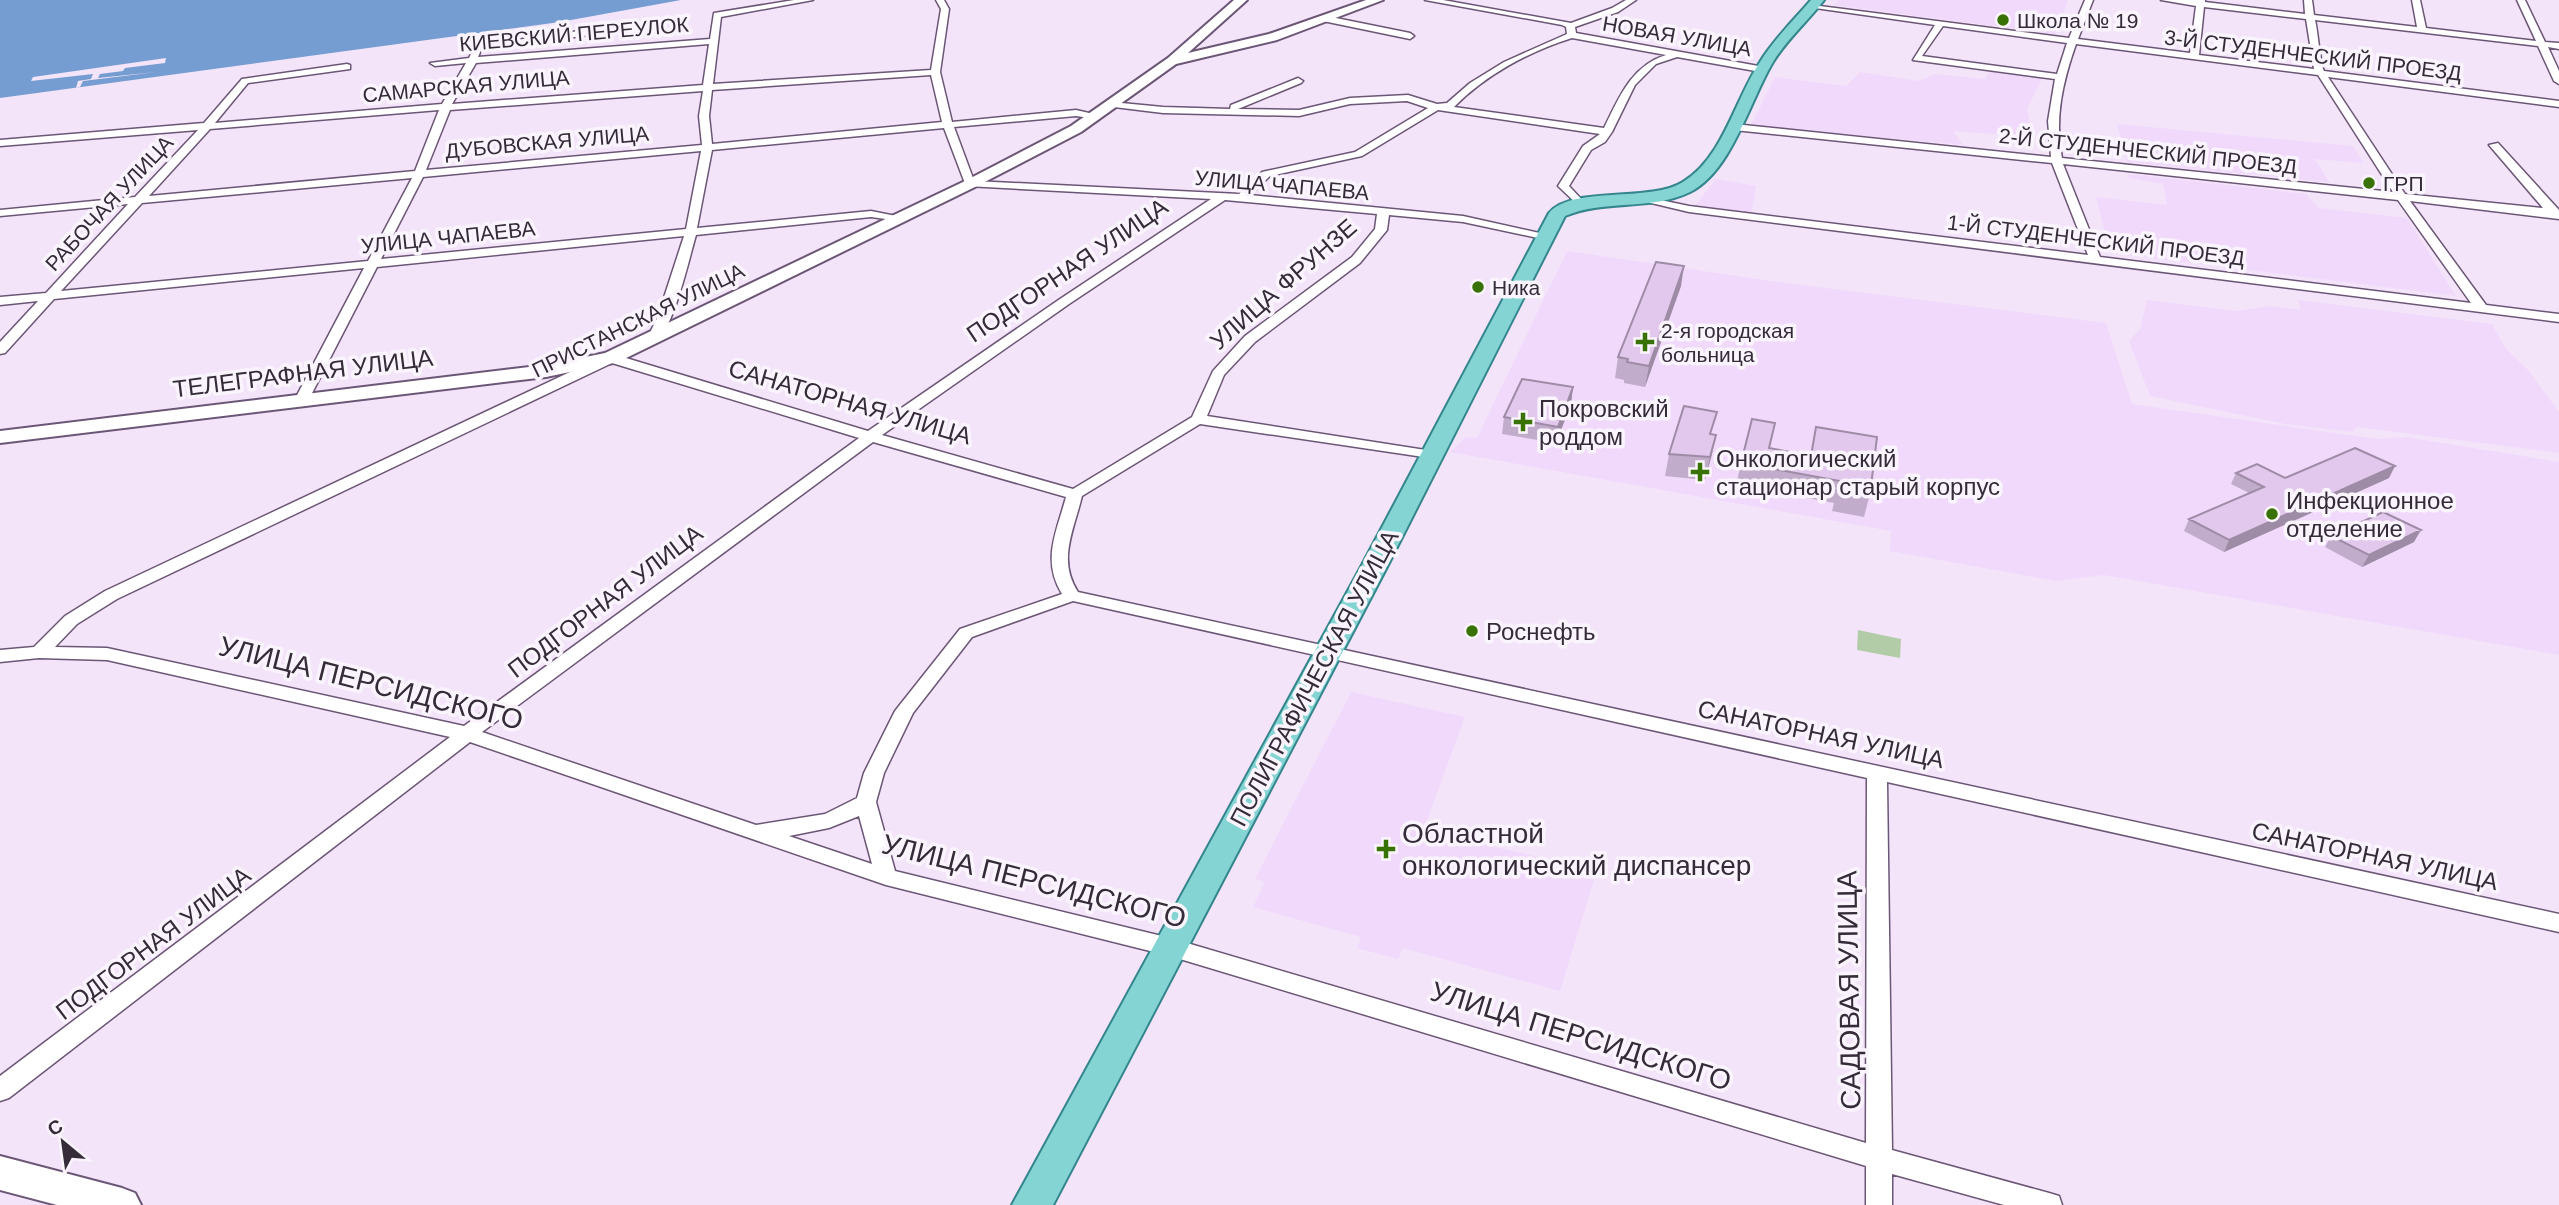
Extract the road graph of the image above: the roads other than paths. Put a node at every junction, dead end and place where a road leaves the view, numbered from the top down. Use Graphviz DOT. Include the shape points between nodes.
graph roads {
  1 [pos="809,0"];
  2 [pos="940,0"];
  3 [pos="1241,0"];
  4 [pos="1377,0"];
  5 [pos="1429,0"];
  6 [pos="1632,0"];
  7 [pos="2089,0"];
  8 [pos="2165,0"];
  9 [pos="2308,0"];
  10 [pos="2416,0"];
  11 [pos="2521,0"];
  12 [pos="2201,2"];
  13 [pos="1815,4"];
  14 [pos="2308,16"];
  15 [pos="1326,19"];
  16 [pos="1940,24"];
  17 [pos="2422,30"];
  18 [pos="1571,31"];
  19 [pos="586,33"];
  20 [pos="1410,36"];
  21 [pos="715,41"];
  22 [pos="2072,41"];
  23 [pos="2543,44"];
  24 [pos="2559,46"];
  25 [pos="1674,55"];
  26 [pos="2194,57"];
  27 [pos="471,60"];
  28 [pos="1172,61"];
  29 [pos="435,63"];
  30 [pos="347,67"];
  31 [pos="1761,69"];
  32 [pos="935,72"];
  33 [pos="2324,74"];
  34 [pos="2062,77"];
  35 [pos="1298,81"];
  36 [pos="2559,81"];
  37 [pos="710,86"];
  38 [pos="1114,104"];
  39 [pos="2559,104"];
  40 [pos="448,106"];
  41 [pos="1436,107"];
  42 [pos="1225,111"];
  43 [pos="1097,116"];
  44 [pos="948,125"];
  45 [pos="207,126"];
  46 [pos="1734,127"];
  47 [pos="1606,132"];
  48 [pos="0,143"];
  49 [pos="2494,145"];
  50 [pos="707,147"];
  51 [pos="2056,160"];
  52 [pos="420,173"];
  53 [pos="970,184"];
  54 [pos="2401,196"];
  55 [pos="1222,197"];
  56 [pos="1629,197"];
  57 [pos="1241,198"];
  58 [pos="138,200"];
  59 [pos="1578,202"];
  60 [pos="0,213"];
  61 [pos="1383,214"];
  62 [pos="2557,215"];
  63 [pos="900,218"];
  64 [pos="691,232"];
  65 [pos="1547,236"];
  66 [pos="2095,259"];
  67 [pos="371,264"];
  68 [pos="50,296"];
  69 [pos="0,301"];
  70 [pos="2482,309"];
  71 [pos="2559,318"];
  72 [pos="655,337"];
  73 [pos="0,350"];
  74 [pos="611,358"];
  75 [pos="302,399"];
  76 [pos="1198,419"];
  77 [pos="868,436"];
  78 [pos="0,437"];
  79 [pos="1432,456"];
  80 [pos="1076,494"];
  81 [pos="1072,596"];
  82 [pos="39,652"];
  83 [pos="1328,653"];
  84 [pos="0,656"];
  85 [pos="468,734"];
  86 [pos="1877,774"];
  87 [pos="866,802"];
  88 [pos="754,832"];
  89 [pos="886,877"];
  90 [pos="2559,923"];
  91 [pos="1170,947"];
  92 [pos="0,1090"];
  93 [pos="1881,1158"];
  94 [pos="0,1173"];
  95 [pos="122,1205"];
  96 [pos="1032,1205"];
  97 [pos="1880,1205"];
  98 [pos="2049,1205"];
  1 -- 21 [label="street" via="717,15"];
  2 -- 32 [label="street" via="946,9"];
  3 -- 28 [label="street, ПРИСТАНСКАЯ УЛИЦА"];
  4 -- 15 [label="street"];
  5 -- 18 [label="street, НОВАЯ УЛИЦА"];
  6 -- 18 [label="street"];
  7 -- 22 [label="street"];
  8 -- 12 [label="street"];
  9 -- 14 [label="street"];
  10 -- 17 [label="street"];
  11 -- 23 [label="street"];
  12 -- 14 [label="street"];
  12 -- 26 [label="street"];
  13 -- 16 [label="street, 3-Й СТУДЕНЧЕСКИЙ ПРОЕЗД"];
  13 -- 31 [label="main road"];
  14 -- 17 [label="street"];
  14 -- 33 [label="street" via="2320,44 2316,65"];
  15 -- 20 [label="street"];
  15 -- 28 [label="street"];
  16 -- 22 [label="street, 3-Й СТУДЕНЧЕСКИЙ ПРОЕЗД"];
  16 -- 34 [label="street" via="1916,58"];
  17 -- 23 [label="street"];
  18 -- 25 [label="street, НОВАЯ УЛИЦА"];
  18 -- 41 [label="street" via="1459,94 1450,105"];
  19 -- 27 [label="street" via="478,48"];
  21 -- 27 [label="street, КИЕВСКИЙ ПЕРЕУЛОК"];
  21 -- 37 [label="street"];
  22 -- 26 [label="street, 3-Й СТУДЕНЧЕСКИЙ ПРОЕЗД"];
  22 -- 34 [label="street"];
  23 -- 24 [label="street"];
  23 -- 36 [label="street"];
  25 -- 31 [label="street, НОВАЯ УЛИЦА"];
  25 -- 47 [label="street" via="1653,62 1631,84"];
  26 -- 33 [label="street, 3-Й СТУДЕНЧЕСКИЙ ПРОЕЗД"];
  27 -- 29 [label="street, КИЕВСКИЙ ПЕРЕУЛОК"];
  27 -- 40 [label="street"];
  28 -- 38 [label="street, ПРИСТАНСКАЯ УЛИЦА"];
  30 -- 45 [label="street, РАБОЧАЯ УЛИЦА" via="245,81"];
  31 -- 46 [label="main road"];
  32 -- 37 [label="street, САМАРСКАЯ УЛИЦА"];
  32 -- 44 [label="street"];
  33 -- 39 [label="street, 3-Й СТУДЕНЧЕСКИЙ ПРОЕЗД"];
  33 -- 54 [label="street"];
  34 -- 51 [label="street" via="2052,114"];
  35 -- 42 [label="street"];
  37 -- 40 [label="street, САМАРСКАЯ УЛИЦА"];
  37 -- 50 [label="street" via="704,116"];
  38 -- 42 [label="street"];
  38 -- 43 [label="street, ПРИСТАНСКАЯ УЛИЦА"];
  40 -- 45 [label="street, САМАРСКАЯ УЛИЦА"];
  40 -- 52 [label="street"];
  41 -- 42 [label="street" via="1392,97 1299,113"];
  41 -- 47 [label="street"];
  41 -- 57 [label="street" via="1358,154 1266,174"];
  43 -- 44 [label="street, ДУБОВСКАЯ УЛИЦА" via="1076,113"];
  43 -- 53 [label="street, ПРИСТАНСКАЯ УЛИЦА"];
  44 -- 50 [label="street, ДУБОВСКАЯ УЛИЦА"];
  44 -- 53 [label="street"];
  45 -- 48 [label="street, САМАРСКАЯ УЛИЦА"];
  45 -- 58 [label="street, РАБОЧАЯ УЛИЦА"];
  46 -- 51 [label="street, 2-Й СТУДЕНЧЕСКИЙ ПРОЕЗД"];
  46 -- 56 [label="main road" via="1700,178 1686,188"];
  47 -- 59 [label="street" via="1587,148 1563,186"];
  49 -- 62 [label="street"];
  50 -- 52 [label="street, ДУБОВСКАЯ УЛИЦА"];
  50 -- 64 [label="street"];
  51 -- 54 [label="street, 2-Й СТУДЕНЧЕСКИЙ ПРОЕЗД"];
  51 -- 66 [label="street"];
  52 -- 58 [label="street, ДУБОВСКАЯ УЛИЦА"];
  52 -- 67 [label="street"];
  53 -- 55 [label="street, УЛИЦА ЧАПАЕВА"];
  53 -- 63 [label="street, ПРИСТАНСКАЯ УЛИЦА"];
  54 -- 62 [label="street, 2-Й СТУДЕНЧЕСКИЙ ПРОЕЗД"];
  54 -- 70 [label="street"];
  55 -- 57 [label="street, УЛИЦА ЧАПАЕВА"];
  55 -- 77 [label="street, ПОДГОРНАЯ УЛИЦА"];
  56 -- 59 [label="main road"];
  56 -- 66 [label="street, 1-Й СТУДЕНЧЕСКИЙ ПРОЕЗД" via="1689,209"];
  57 -- 61 [label="street, УЛИЦА ЧАПАЕВА"];
  58 -- 60 [label="street, ДУБОВСКАЯ УЛИЦА"];
  58 -- 68 [label="street, РАБОЧАЯ УЛИЦА"];
  59 -- 65 [label="main road, ПОЛИГРАФИЧЕСКАЯ УЛИЦА" via="1558,213"];
  61 -- 65 [label="street, УЛИЦА ЧАПАЕВА" via="1463,219"];
  61 -- 76 [label="street, УЛИЦА ФРУНЗЕ" via="1381,230 1356,260 1250,339 1218,374"];
  63 -- 64 [label="street, УЛИЦА ЧАПАЕВА" via="871,214"];
  63 -- 72 [label="street, ПРИСТАНСКАЯ УЛИЦА"];
  64 -- 67 [label="street, УЛИЦА ЧАПАЕВА"];
  64 -- 72 [label="street"];
  65 -- 79 [label="main road, ПОЛИГРАФИЧЕСКАЯ УЛИЦА"];
  66 -- 70 [label="street, 1-Й СТУДЕНЧЕСКИЙ ПРОЕЗД"];
  67 -- 68 [label="street, УЛИЦА ЧАПАЕВА"];
  67 -- 75 [label="street"];
  68 -- 69 [label="street, УЛИЦА ЧАПАЕВА"];
  68 -- 73 [label="street, РАБОЧАЯ УЛИЦА"];
  70 -- 71 [label="street, 1-Й СТУДЕНЧЕСКИЙ ПРОЕЗД"];
  72 -- 74 [label="street, ПРИСТАНСКАЯ УЛИЦА"];
  74 -- 75 [label="street, ТЕЛЕГРАФНАЯ УЛИЦА" via="546,371"];
  74 -- 77 [label="street, САНАТОРНАЯ УЛИЦА"];
  74 -- 82 [label="street, ПРИСТАНСКАЯ УЛИЦА" via="111,595 71,620"];
  75 -- 78 [label="street, ТЕЛЕГРАФНАЯ УЛИЦА"];
  76 -- 79 [label="street"];
  76 -- 80 [label="street"];
  77 -- 80 [label="street, САНАТОРНАЯ УЛИЦА"];
  77 -- 85 [label="street, ПОДГОРНАЯ УЛИЦА"];
  79 -- 83 [label="main road, ПОЛИГРАФИЧЕСКАЯ УЛИЦА"];
  80 -- 81 [label="street" via="1060,536 1058,569"];
  81 -- 83 [label="street, САНАТОРНАЯ УЛИЦА"];
  81 -- 87 [label="street" via="966,633 905,711 874,773"];
  82 -- 84 [label="street, УЛИЦА ПЕРСИДСКОГО"];
  82 -- 85 [label="street, УЛИЦА ПЕРСИДСКОГО" via="107,654 159,663"];
  83 -- 86 [label="street, САНАТОРНАЯ УЛИЦА"];
  83 -- 91 [label="main road, ПОЛИГРАФИЧЕСКАЯ УЛИЦА"];
  85 -- 88 [label="street, УЛИЦА ПЕРСИДСКОГО"];
  85 -- 92 [label="street, ПОДГОРНАЯ УЛИЦА"];
  86 -- 90 [label="street, САНАТОРНАЯ УЛИЦА"];
  86 -- 93 [label="street, САДОВАЯ УЛИЦА"];
  87 -- 88 [label="street" via="849,815 812,826"];
  87 -- 89 [label="street"];
  88 -- 89 [label="street, УЛИЦА ПЕРСИДСКОГО"];
  89 -- 91 [label="street, УЛИЦА ПЕРСИДСКОГО"];
  91 -- 93 [label="street, УЛИЦА ПЕРСИДСКОГО"];
  91 -- 96 [label="main road, ПОЛИГРАФИЧЕСКАЯ УЛИЦА"];
  93 -- 97 [label="street, САДОВАЯ УЛИЦА"];
  93 -- 98 [label="street, УЛИЦА ПЕРСИДСКОГО"];
  94 -- 95 [label="street"];
}
